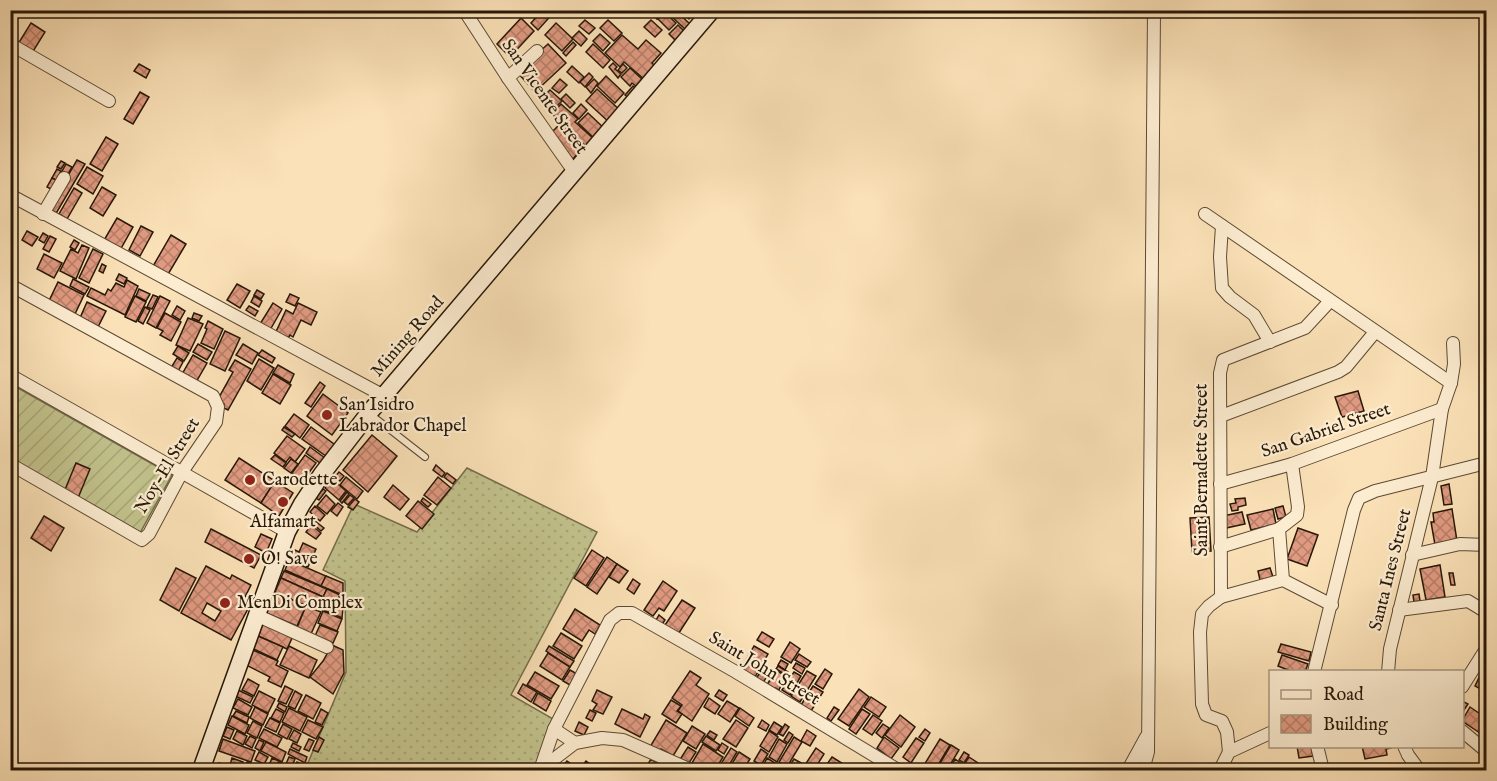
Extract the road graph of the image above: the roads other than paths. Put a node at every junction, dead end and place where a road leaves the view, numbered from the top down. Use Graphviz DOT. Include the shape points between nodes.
graph roads {
  1 [pos="464,10"];
  2 [pos="712,10"];
  3 [pos="1155,10"];
  4 [pos="10,44"];
  5 [pos="537,51"];
  6 [pos="508,78"];
  7 [pos="109,101"];
  8 [pos="575,173"];
  9 [pos="64,178"];
  10 [pos="10,195"];
  11 [pos="43,214"];
  12 [pos="1205,214"];
  13 [pos="1222,226"];
  14 [pos="10,285"];
  15 [pos="1330,301"];
  16 [pos="1375,332"];
  17 [pos="1270,342"];
  18 [pos="1453,343"];
  19 [pos="10,375"];
  20 [pos="1451,383"];
  21 [pos="384,396"];
  22 [pos="1442,409"];
  23 [pos="369,413"];
  24 [pos="1221,416"];
  25 [pos="425,457"];
  26 [pos="1486,463"];
  27 [pos="10,464"];
  28 [pos="1292,464"];
  29 [pos="182,472"];
  30 [pos="1432,477"];
  31 [pos="1220,484"];
  32 [pos="1279,529"];
  33 [pos="287,532"];
  34 [pos="1486,545"];
  35 [pos="1220,547"];
  36 [pos="1412,555"];
  37 [pos="1283,579"];
  38 [pos="1221,597"];
  39 [pos="1332,605"];
  40 [pos="1399,610"];
  41 [pos="1486,612"];
  42 [pos="256,615"];
  43 [pos="327,647"];
  44 [pos="1486,648"];
  45 [pos="1315,670"];
  46 [pos="1389,670"];
  47 [pos="1464,684"];
  48 [pos="554,729"];
  49 [pos="1464,731"];
  50 [pos="1269,733"];
  51 [pos="575,743"];
  52 [pos="1485,745"];
  53 [pos="1317,748"];
  54 [pos="1404,748"];
  55 [pos="1229,752"];
  56 [pos="1141,767"];
  57 [pos="540,770"];
  58 [pos="201,771"];
  59 [pos="691,771"];
  60 [pos="898,771"];
  61 [pos="1220,771"];
  62 [pos="1323,771"];
  63 [pos="1419,771"];
  1 -- 6 [label="street, San Vicente Street"];
  2 -- 8 [label="street, Mining Road"];
  3 -- 56 [label="street" via="1147,736"];
  4 -- 7 [label="street"];
  5 -- 6 [label="street"];
  6 -- 8 [label="street, San Vicente Street"];
  8 -- 21 [label="street, Mining Road"];
  9 -- 11 [label="street"];
  10 -- 11 [label="street"];
  11 -- 21 [label="street"];
  12 -- 13 [label="street"];
  13 -- 15 [label="street"];
  13 -- 17 [label="street" via="1222,288 1254,315"];
  14 -- 29 [label="street, Noy-El Street" via="213,396 218,407 216,422"];
  15 -- 16 [label="street"];
  15 -- 17 [label="street, Saint Bernadette Street" via="1305,328"];
  16 -- 20 [label="street"];
  16 -- 24 [label="street" via="1338,372"];
  17 -- 24 [label="street, Saint Bernadette Street" via="1223,360"];
  18 -- 20 [label="street, Santa Ines Street"];
  19 -- 29 [label="street"];
  20 -- 22 [label="street, Santa Ines Street"];
  21 -- 23 [label="street, Mining Road"];
  22 -- 28 [label="street, San Gabriel Street"];
  22 -- 30 [label="street, Santa Ines Street"];
  23 -- 25 [label="lane"];
  23 -- 33 [label="street, Mining Road" via="317,482"];
  24 -- 31 [label="street, Saint Bernadette Street"];
  26 -- 30 [label="street"];
  27 -- 29 [label="street, Noy-El Street" via="141,540 149,534"];
  28 -- 31 [label="street, San Gabriel Street"];
  28 -- 32 [label="street" via="1297,515"];
  29 -- 33 [label="street"];
  30 -- 36 [label="street, Santa Ines Street"];
  30 -- 39 [label="street" via="1359,498"];
  31 -- 35 [label="street, Saint Bernadette Street"];
  32 -- 35 [label="street"];
  32 -- 37 [label="street"];
  33 -- 42 [label="street, Mining Road"];
  34 -- 36 [label="street" via="1460,544"];
  35 -- 38 [label="street, Saint Bernadette Street"];
  36 -- 40 [label="street, Santa Ines Street"];
  37 -- 38 [label="street"];
  37 -- 39 [label="street"];
  38 -- 55 [label="street" via="1202,614 1200,622 1201,697 1206,715 1222,721"];
  39 -- 45 [label="street"];
  40 -- 41 [label="street" via="1468,601"];
  40 -- 46 [label="street, Santa Ines Street"];
  42 -- 43 [label="street"];
  42 -- 58 [label="street, Mining Road"];
  44 -- 47 [label="street"];
  48 -- 51 [label="street"];
  48 -- 57 [label="street"];
  48 -- 60 [label="street, Saint John Street" via="610,620 620,614 632,614"];
  49 -- 52 [label="street"];
  50 -- 55 [label="street"];
  51 -- 57 [label="street"];
  51 -- 59 [label="street" via="602,738 623,740"];
  53 -- 62 [label="street"];
  54 -- 63 [label="street"];
  55 -- 61 [label="street"];
}
